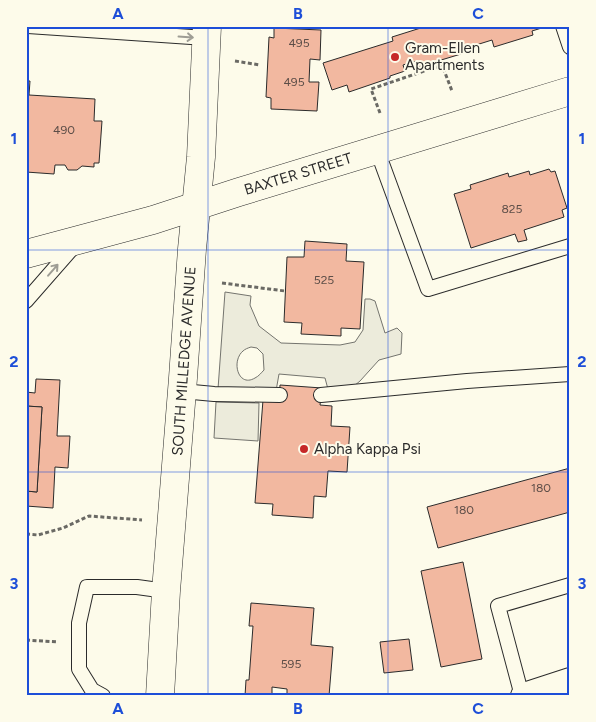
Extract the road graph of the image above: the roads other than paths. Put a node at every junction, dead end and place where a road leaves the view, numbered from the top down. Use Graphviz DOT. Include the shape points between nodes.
graph roads {
  1 [pos="28,26"];
  2 [pos="563,26"];
  3 [pos="33,27"];
  4 [pos="207,32"];
  5 [pos="570,47"];
  6 [pos="570,91"];
  7 [pos="376,150"];
  8 [pos="196,206"];
  9 [pos="79,240"];
  10 [pos="570,246"];
  11 [pos="26,254"];
  12 [pos="26,301"];
  13 [pos="570,374"];
  14 [pos="182,391"];
  15 [pos="280,395"];
  16 [pos="321,396"];
  17 [pos="570,585"];
  18 [pos="166,591"];
  19 [pos="570,681"];
  20 [pos="103,696"];
  21 [pos="160,696"];
  22 [pos="523,696"];
  1 -- 3 [label="lane"];
  2 -- 5 [label="lane"];
  3 -- 4 [label="lane, one-way"];
  4 -- 8 [label="main road, SOUTH MILLEDGE AVENUE"];
  6 -- 7 [label="main road, BAXTER STREET"];
  7 -- 8 [label="main road, BAXTER STREET"];
  7 -- 10 [label="lane" via="428,289"];
  8 -- 9 [label="main road, BAXTER STREET"];
  8 -- 14 [label="main road, SOUTH MILLEDGE AVENUE"];
  9 -- 11 [label="main road, BAXTER STREET"];
  12 -- 9 [label="lane, one-way"];
  13 -- 16 [label="lane"];
  14 -- 15 [label="lane"];
  14 -- 18 [label="main road, SOUTH MILLEDGE AVENUE"];
  17 -- 22 [label="lane" via="498,606"];
  18 -- 20 [label="lane" via="137,587 87,587 78,623 79,669 92,690"];
  18 -- 21 [label="main road, SOUTH MILLEDGE AVENUE"];
  19 -- 22 [label="street"];
}
